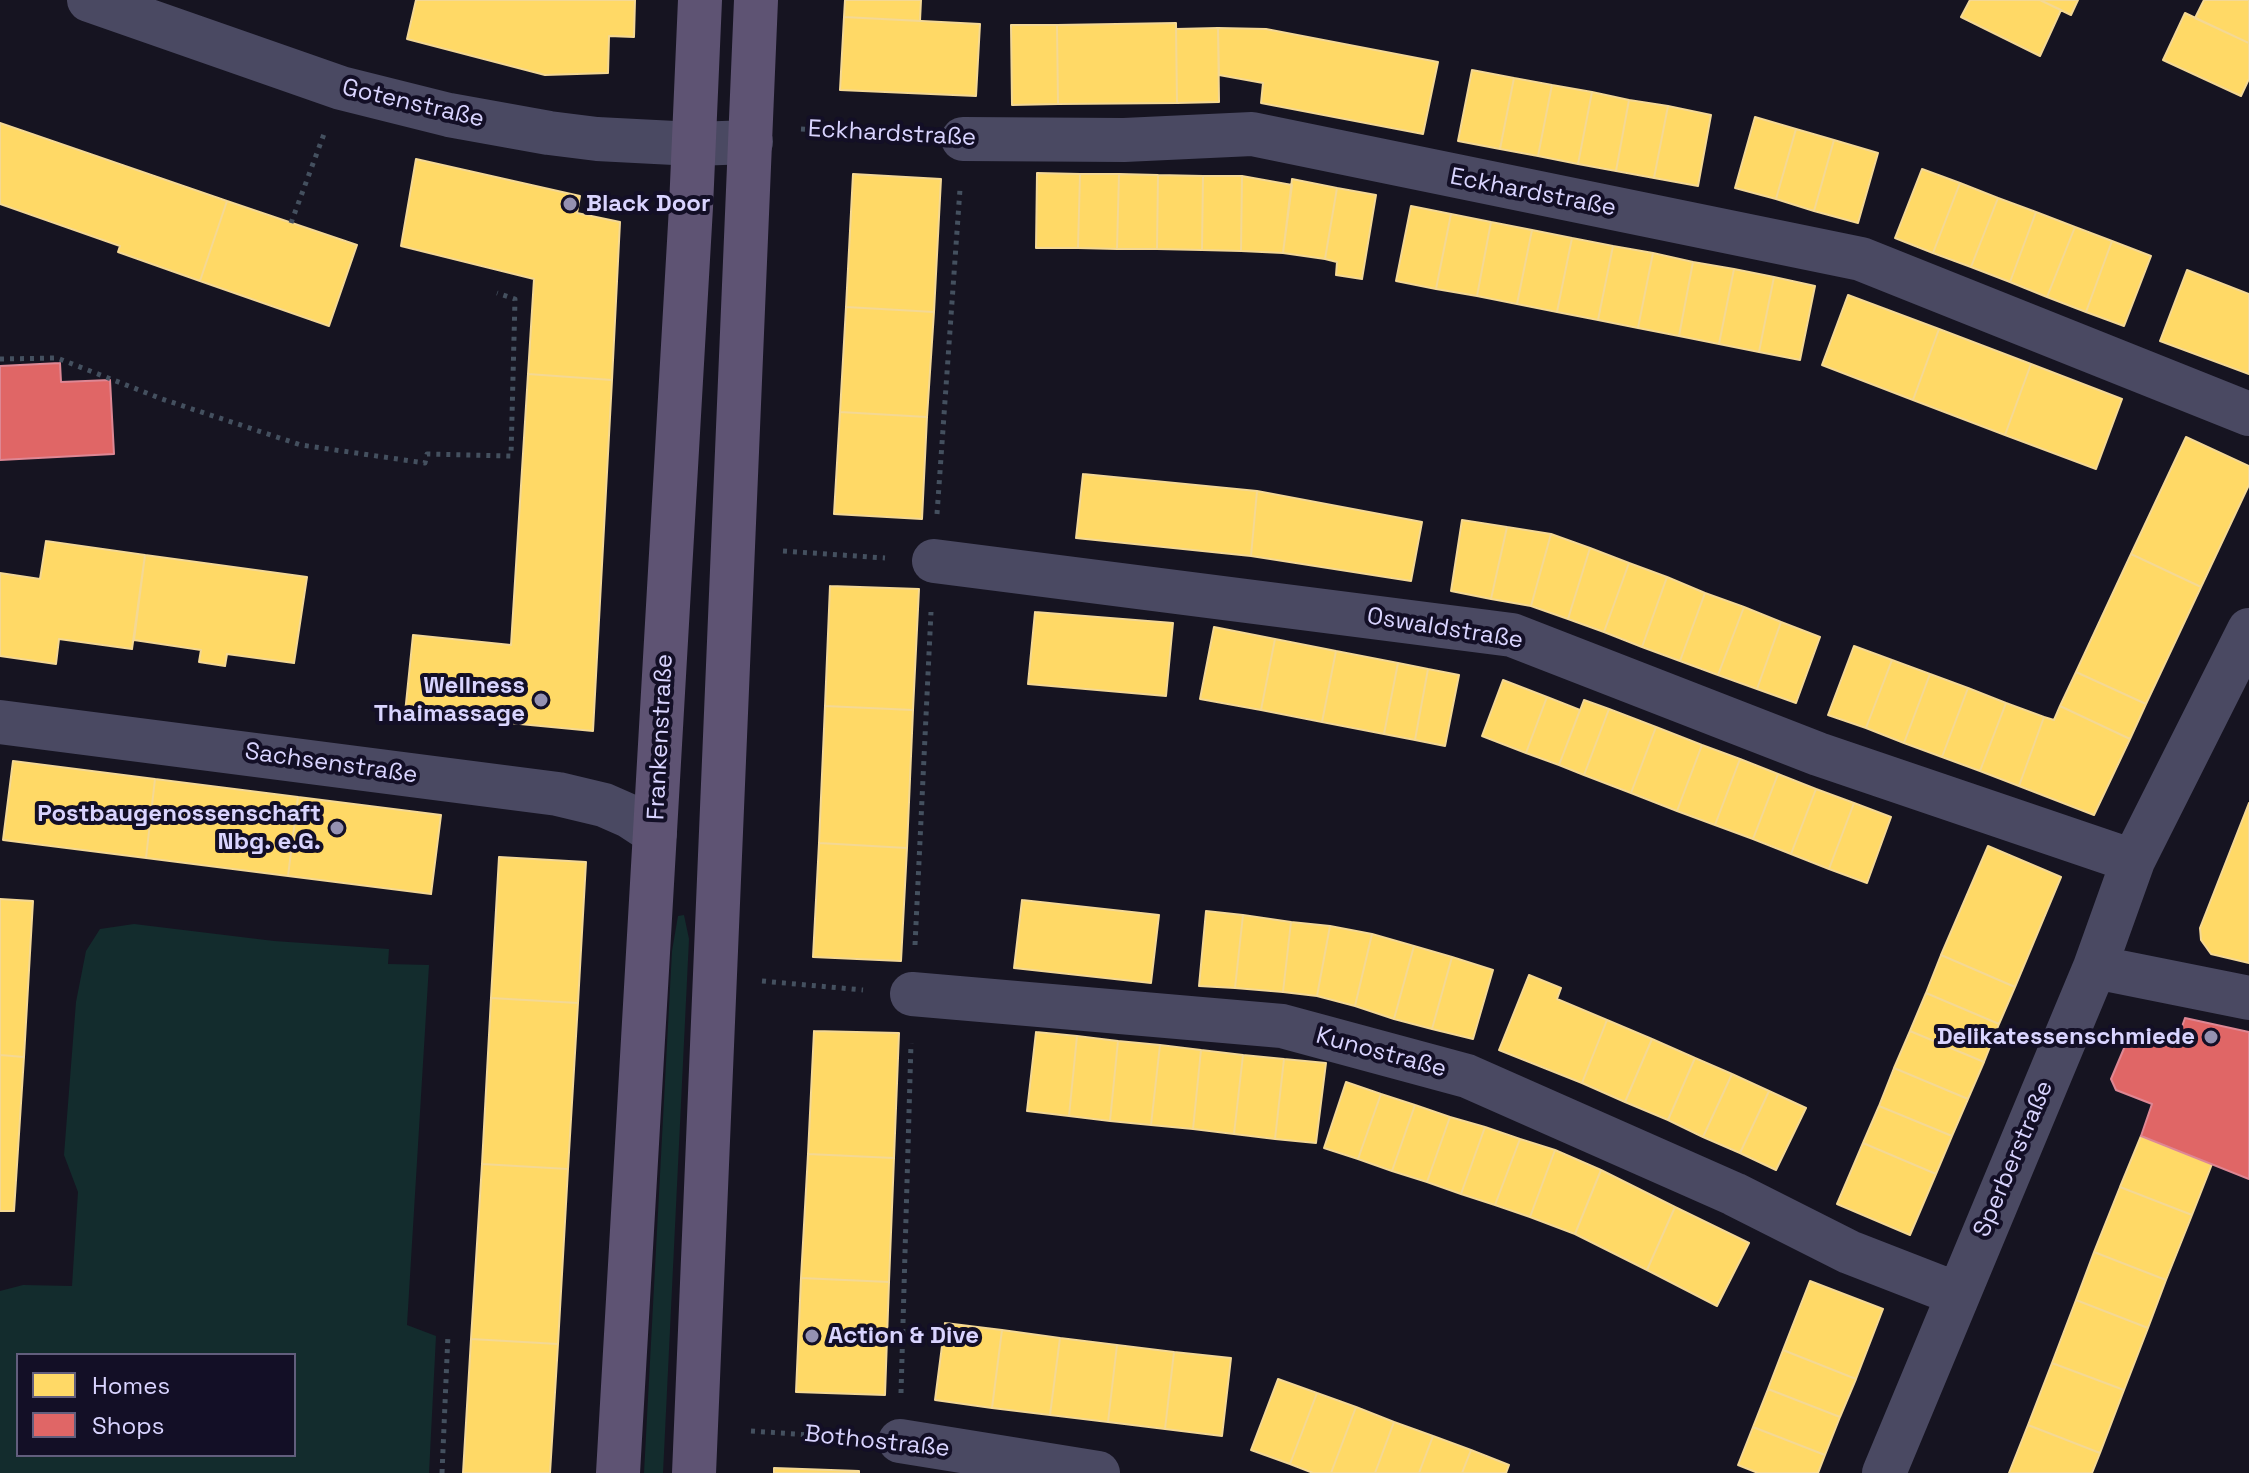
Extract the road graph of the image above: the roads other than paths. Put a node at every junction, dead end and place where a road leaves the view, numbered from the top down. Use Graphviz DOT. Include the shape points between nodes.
graph roads {
  1 [pos="89,0"];
  2 [pos="700,0"];
  3 [pos="756,0"];
  4 [pos="769,135"];
  5 [pos="963,139"];
  6 [pos="694,144"];
  7 [pos="2249,414"];
  8 [pos="934,561"];
  9 [pos="2249,630"];
  10 [pos="0,722"];
  11 [pos="655,833"];
  12 [pos="2133,861"];
  13 [pos="2095,967"];
  14 [pos="912,994"];
  15 [pos="2249,998"];
  16 [pos="1957,1294"];
  17 [pos="900,1441"];
  18 [pos="618,1473"];
  19 [pos="694,1473"];
  20 [pos="1098,1473"];
  21 [pos="1884,1473"];
  1 -- 6 [label="street, Gotenstraße" via="341,88 449,115 597,139"];
  2 -- 6 [label="main road, Frankenstraße"];
  3 -- 4 [label="main road"];
  4 -- 6 [label="street, Gotenstraße"];
  4 -- 19 [label="main road"];
  5 -- 7 [label="street, Eckhardstraße" via="1252,134 1861,259"];
  6 -- 11 [label="main road, Frankenstraße"];
  8 -- 12 [label="street, Oswaldstraße" via="1512,635 1818,754"];
  9 -- 12 [label="street, Sperberstraße"];
  10 -- 11 [label="street, Sachsenstraße" via="558,794 604,805"];
  11 -- 18 [label="main road, Frankenstraße"];
  12 -- 13 [label="street, Sperberstraße"];
  13 -- 15 [label="street"];
  13 -- 16 [label="street, Sperberstraße"];
  14 -- 16 [label="street, Kunostraße" via="1282,1026 1467,1076 1734,1194 1849,1252"];
  16 -- 21 [label="street, Sperberstraße"];
  17 -- 20 [label="street, Bothostraße"];
}
